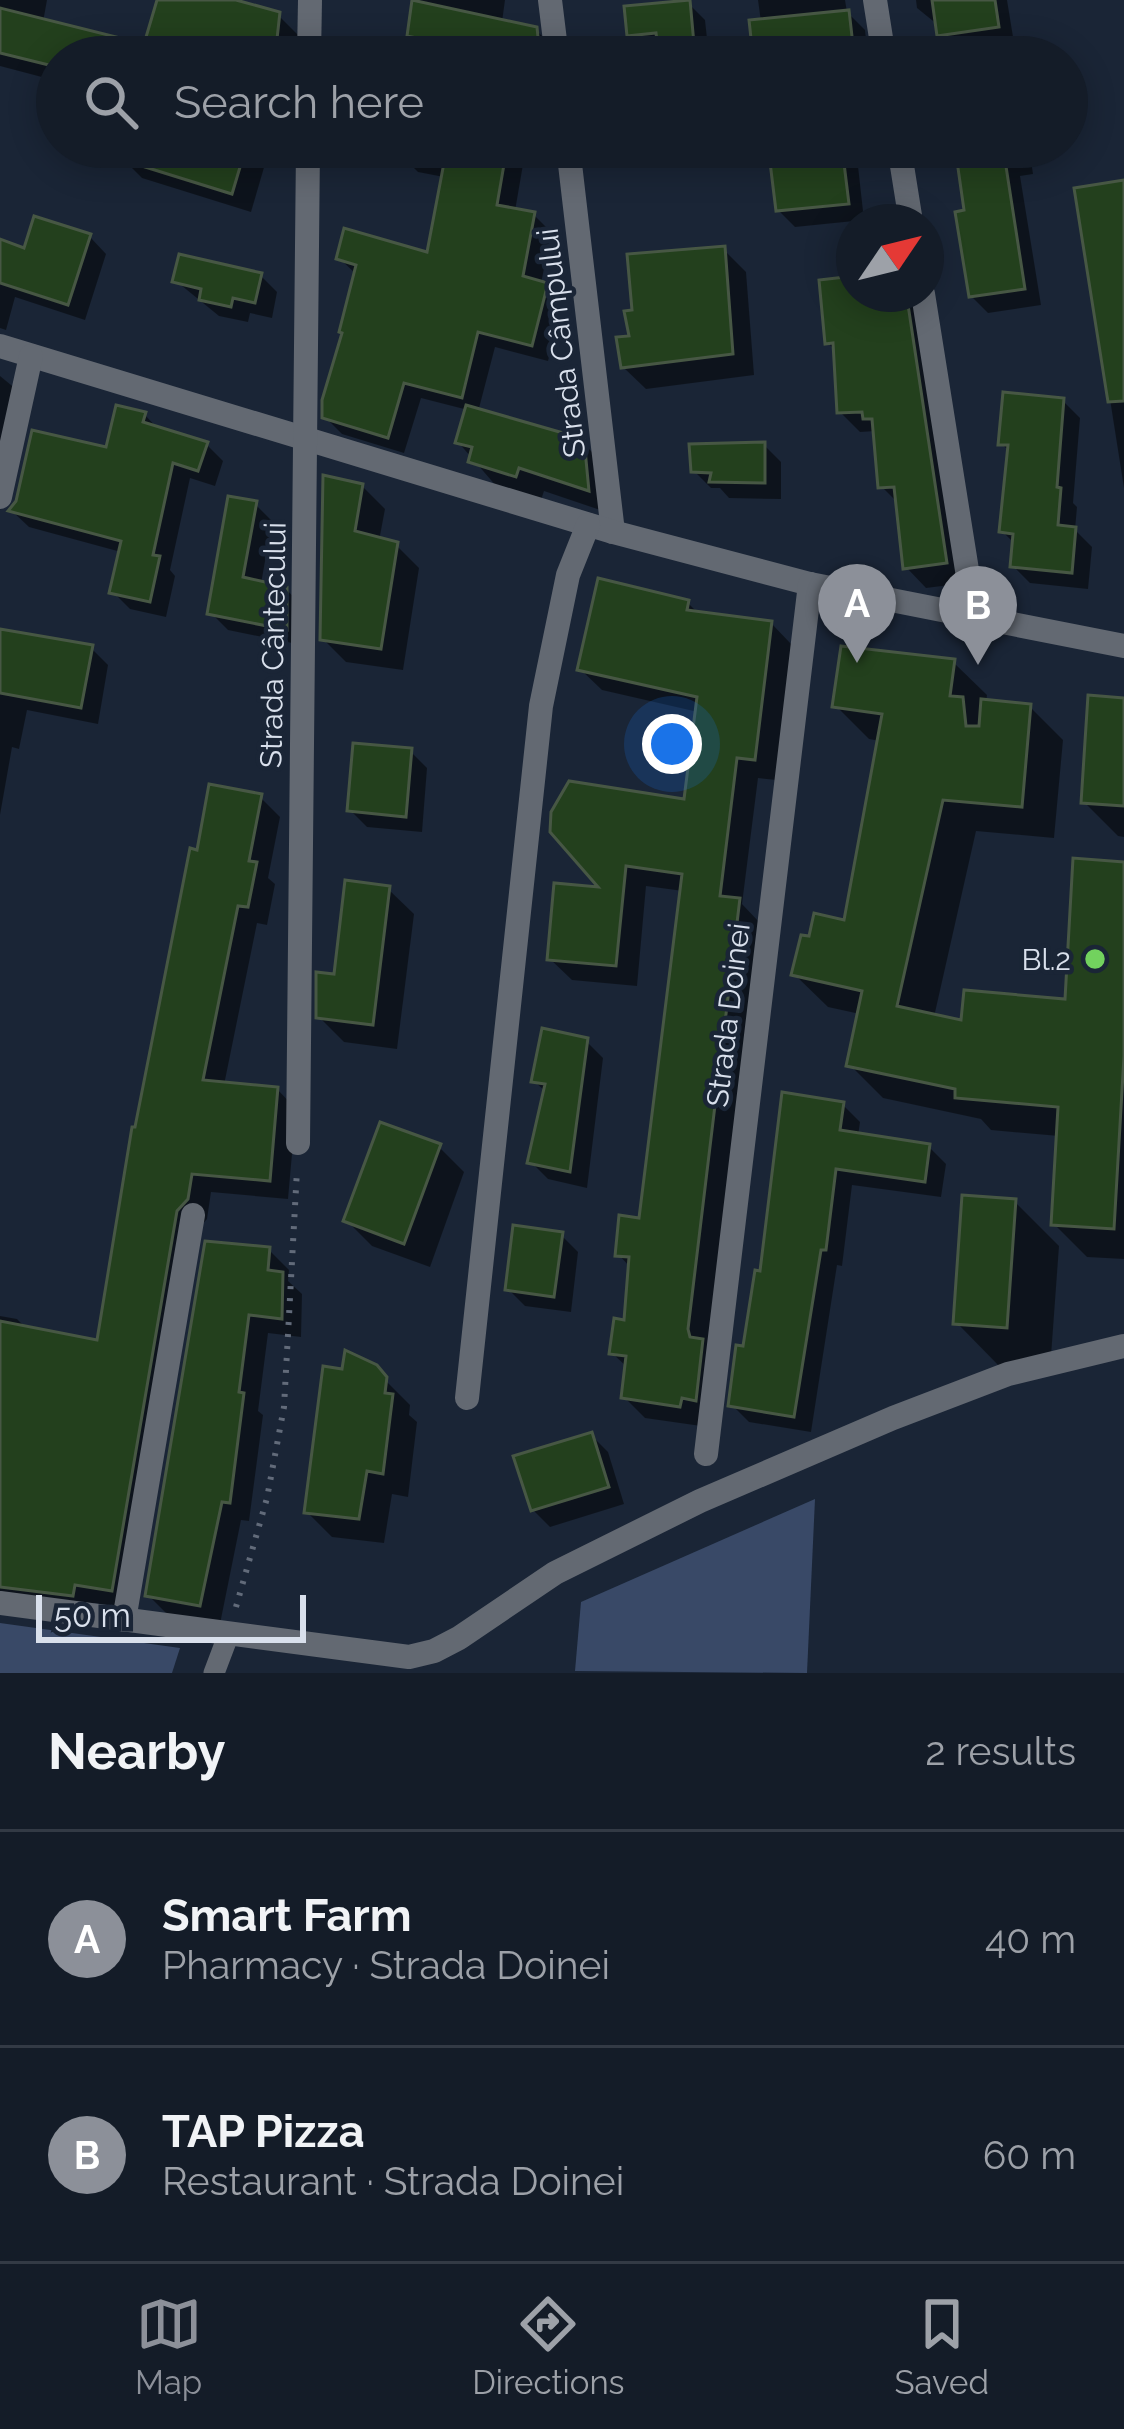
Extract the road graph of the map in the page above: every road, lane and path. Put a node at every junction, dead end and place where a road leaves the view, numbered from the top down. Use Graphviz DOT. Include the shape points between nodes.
graph roads {
  1 [pos="310,0"];
  2 [pos="550,0"];
  3 [pos="875,0"];
  4 [pos="309,36"];
  5 [pos="554,36"];
  6 [pos="881,36"];
  7 [pos="308,168"];
  8 [pos="571,168"];
  9 [pos="902,168"];
  10 [pos="908,204"];
  11 [pos="925,312"];
  12 [pos="0,346"];
  13 [pos="31,356"];
  14 [pos="304,440"];
  15 [pos="0,497"];
  16 [pos="588,525"];
  17 [pos="614,532"];
  18 [pos="810,584"];
  19 [pos="974,614"];
  20 [pos="1124,646"];
  21 [pos="298,1143"];
  22 [pos="194,1215"];
  23 [pos="1124,1346"];
  24 [pos="467,1398"];
  25 [pos="706,1454"];
  26 [pos="0,1603"];
  27 [pos="124,1620"];
  28 [pos="228,1636"];
  29 [pos="214,1673"];
  1 -- 4 [label="street"];
  2 -- 5 [label="street"];
  3 -- 6 [label="street"];
  7 -- 14 [label="street, Strada Cântecului"];
  8 -- 17 [label="street, Strada Câmpului"];
  9 -- 10 [label="street"];
  11 -- 19 [label="street"];
  12 -- 13 [label="street"];
  13 -- 14 [label="street"];
  13 -- 15 [label="street"];
  14 -- 16 [label="street"];
  14 -- 21 [label="street, Strada Cântecului"];
  16 -- 17 [label="street"];
  16 -- 24 [label="street" via="568,575 541,706"];
  17 -- 18 [label="street"];
  18 -- 19 [label="street"];
  18 -- 25 [label="street, Strada Doinei"];
  19 -- 20 [label="street"];
  21 -- 28 [label="path" via="284,1407"];
  22 -- 27 [label="street"];
  23 -- 28 [label="street" via="1008,1375 700,1501 554,1573 434,1652 409,1658"];
  26 -- 27 [label="street"];
  27 -- 28 [label="street"];
  28 -- 29 [label="lane"];
}
